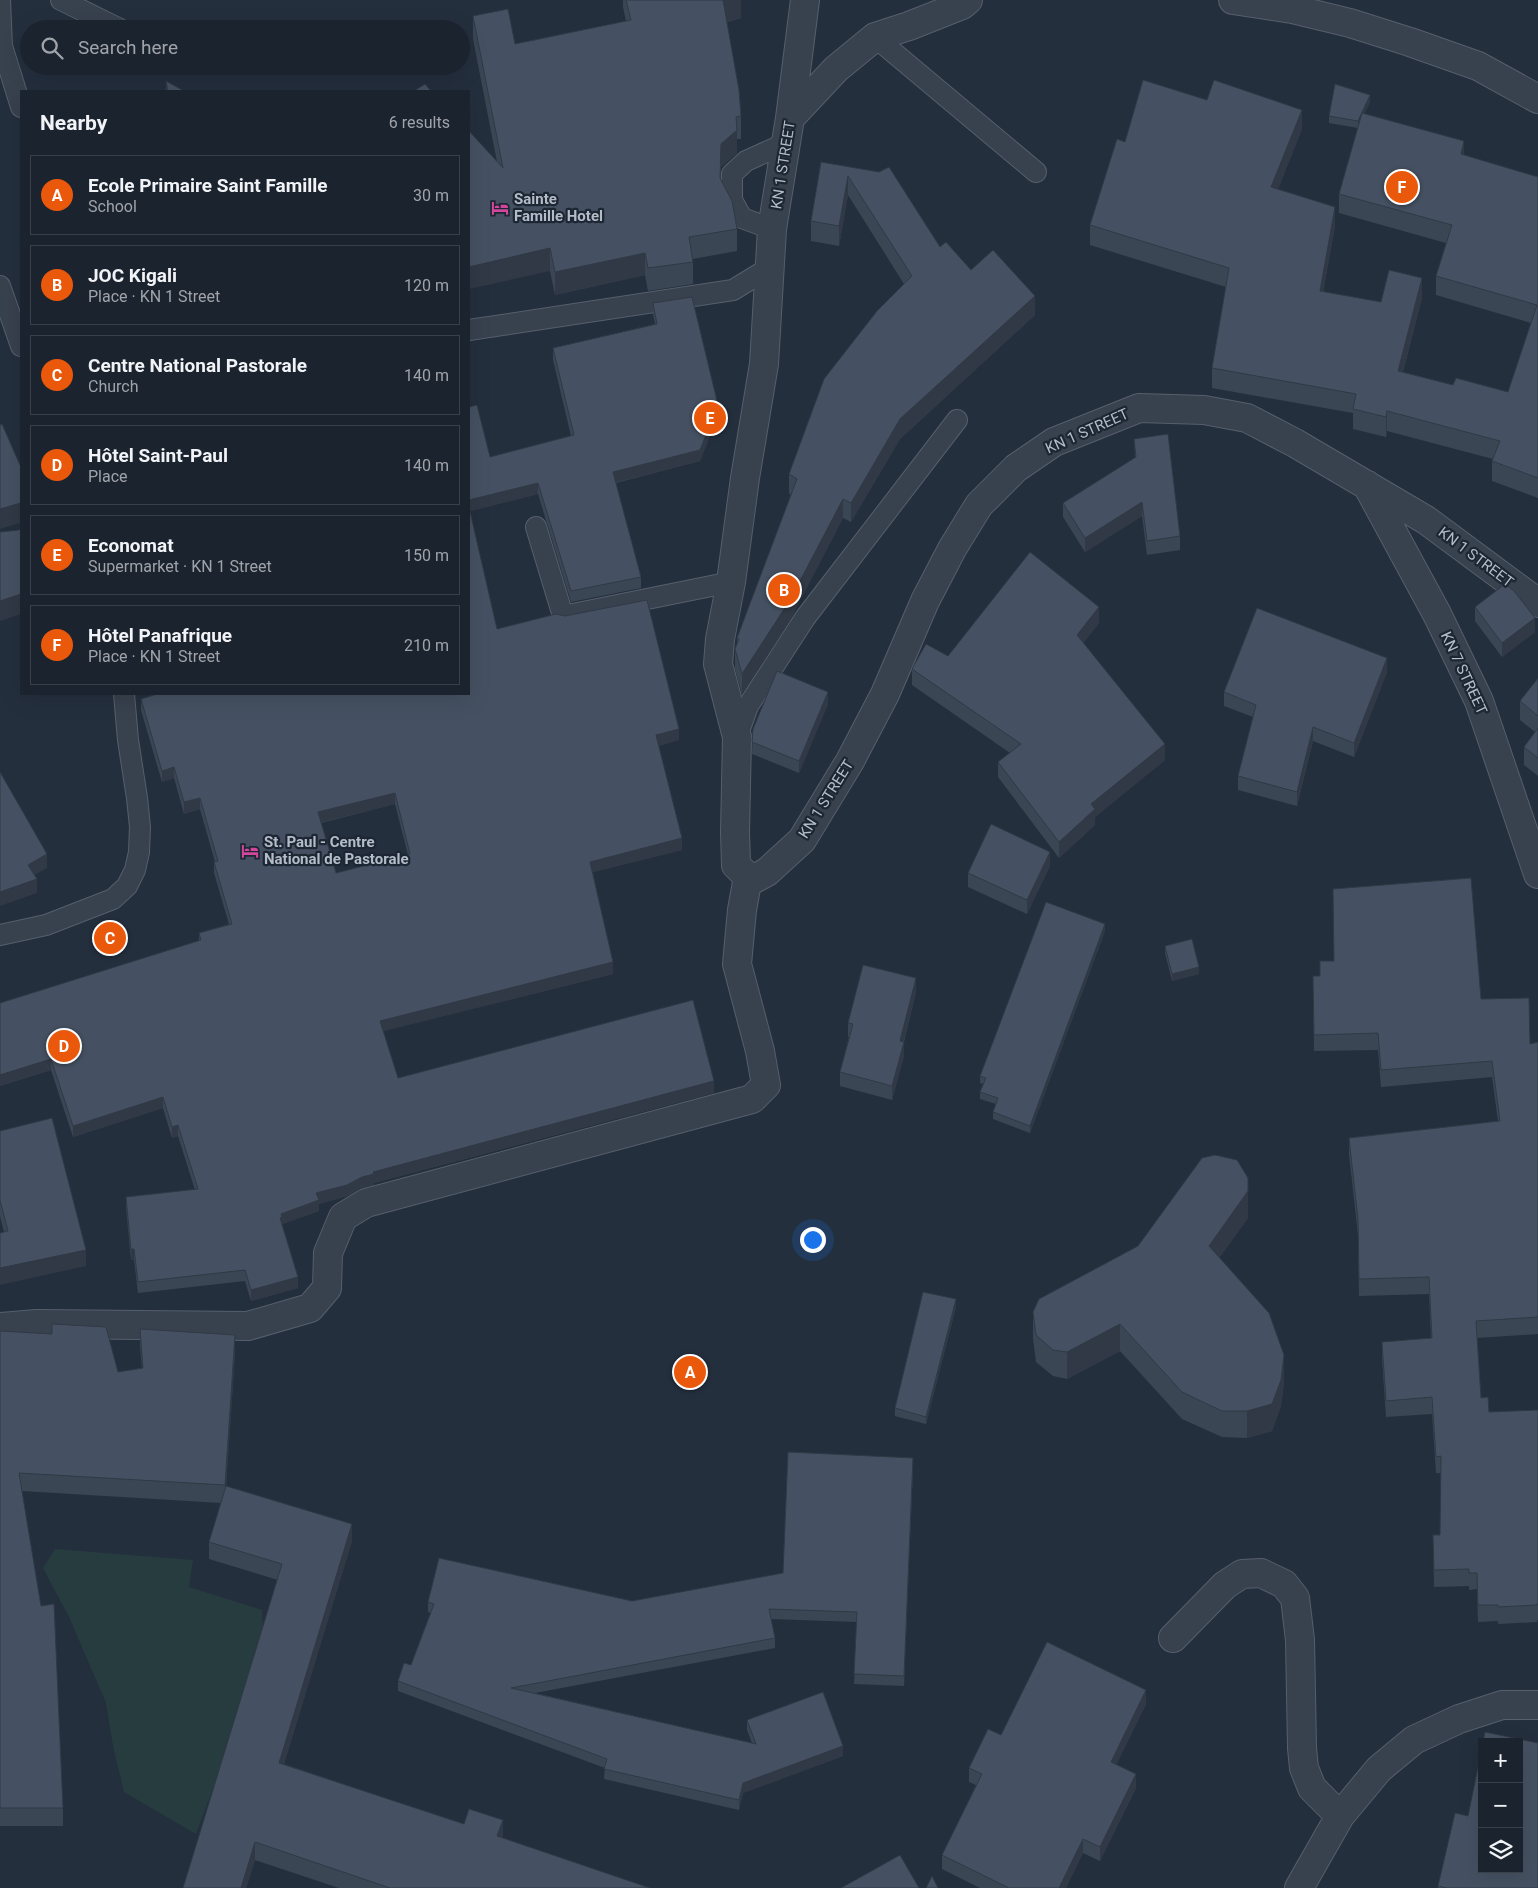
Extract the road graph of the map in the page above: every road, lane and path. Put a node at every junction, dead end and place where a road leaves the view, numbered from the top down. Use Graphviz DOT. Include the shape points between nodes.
graph roads {
  1 [pos="0,0"];
  2 [pos="61,0"];
  3 [pos="805,0"];
  4 [pos="968,0"];
  5 [pos="1233,0"];
  6 [pos="102,20"];
  7 [pos="875,37"];
  8 [pos="1538,99"];
  9 [pos="20,104"];
  10 [pos="788,130"];
  11 [pos="1036,172"];
  12 [pos="772,229"];
  13 [pos="769,268"];
  14 [pos="0,286"];
  15 [pos="470,330"];
  16 [pos="20,343"];
  17 [pos="957,420"];
  18 [pos="1366,484"];
  19 [pos="536,527"];
  20 [pos="731,582"];
  21 [pos="1538,603"];
  22 [pos="124,695"];
  23 [pos="737,737"];
  24 [pos="1538,874"];
  25 [pos="748,877"];
  26 [pos="0,935"];
  27 [pos="0,1327"];
  28 [pos="1173,1638"];
  29 [pos="1538,1705"];
  30 [pos="1340,1816"];
  31 [pos="1299,1888"];
  1 -- 9 [label="lane" via="2,46"];
  2 -- 6 [label="lane"];
  3 -- 10 [label="street, KN 1 STREET"];
  4 -- 7 [label="street" via="918,23"];
  5 -- 8 [label="street" via="1350,22 1478,66"];
  7 -- 10 [label="street" via="836,69"];
  7 -- 11 [label="lane"];
  10 -- 12 [label="street, KN 1 STREET"];
  10 -- 12 [label="lane" via="732,174 732,200 742,218"];
  12 -- 13 [label="street, KN 1 STREET"];
  13 -- 15 [label="lane" via="733,290"];
  13 -- 20 [label="street, KN 1 STREET" via="764,364"];
  14 -- 16 [label="lane"];
  17 -- 23 [label="lane" via="805,618 748,706"];
  18 -- 21 [label="street, KN 1 STREET" via="1426,520"];
  18 -- 24 [label="street, KN 7 STREET" via="1437,614 1479,700"];
  18 -- 25 [label="street, KN 1 STREET" via="1247,418 1204,410 1139,408 1054,442 1016,468 979,505 925,601 885,694 825,805 802,840 767,872 754,879"];
  19 -- 20 [label="lane" via="563,616"];
  20 -- 23 [label="street, KN 1 STREET" via="718,664"];
  22 -- 26 [label="lane" via="140,827 139,852 127,886 114,899 54,922"];
  23 -- 25 [label="street, KN 1 STREET" via="736,865"];
  25 -- 27 [label="street" via="737,964 766,1085 752,1099 366,1203 343,1217 328,1252 327,1288 310,1308 248,1326 37,1324"];
  28 -- 30 [label="street" via="1225,1585 1242,1574 1261,1573 1284,1584 1295,1598 1299,1632 1304,1768 1312,1788"];
  29 -- 30 [label="street" via="1502,1705 1459,1719 1414,1740 1379,1769"];
  30 -- 31 [label="street"];
}
